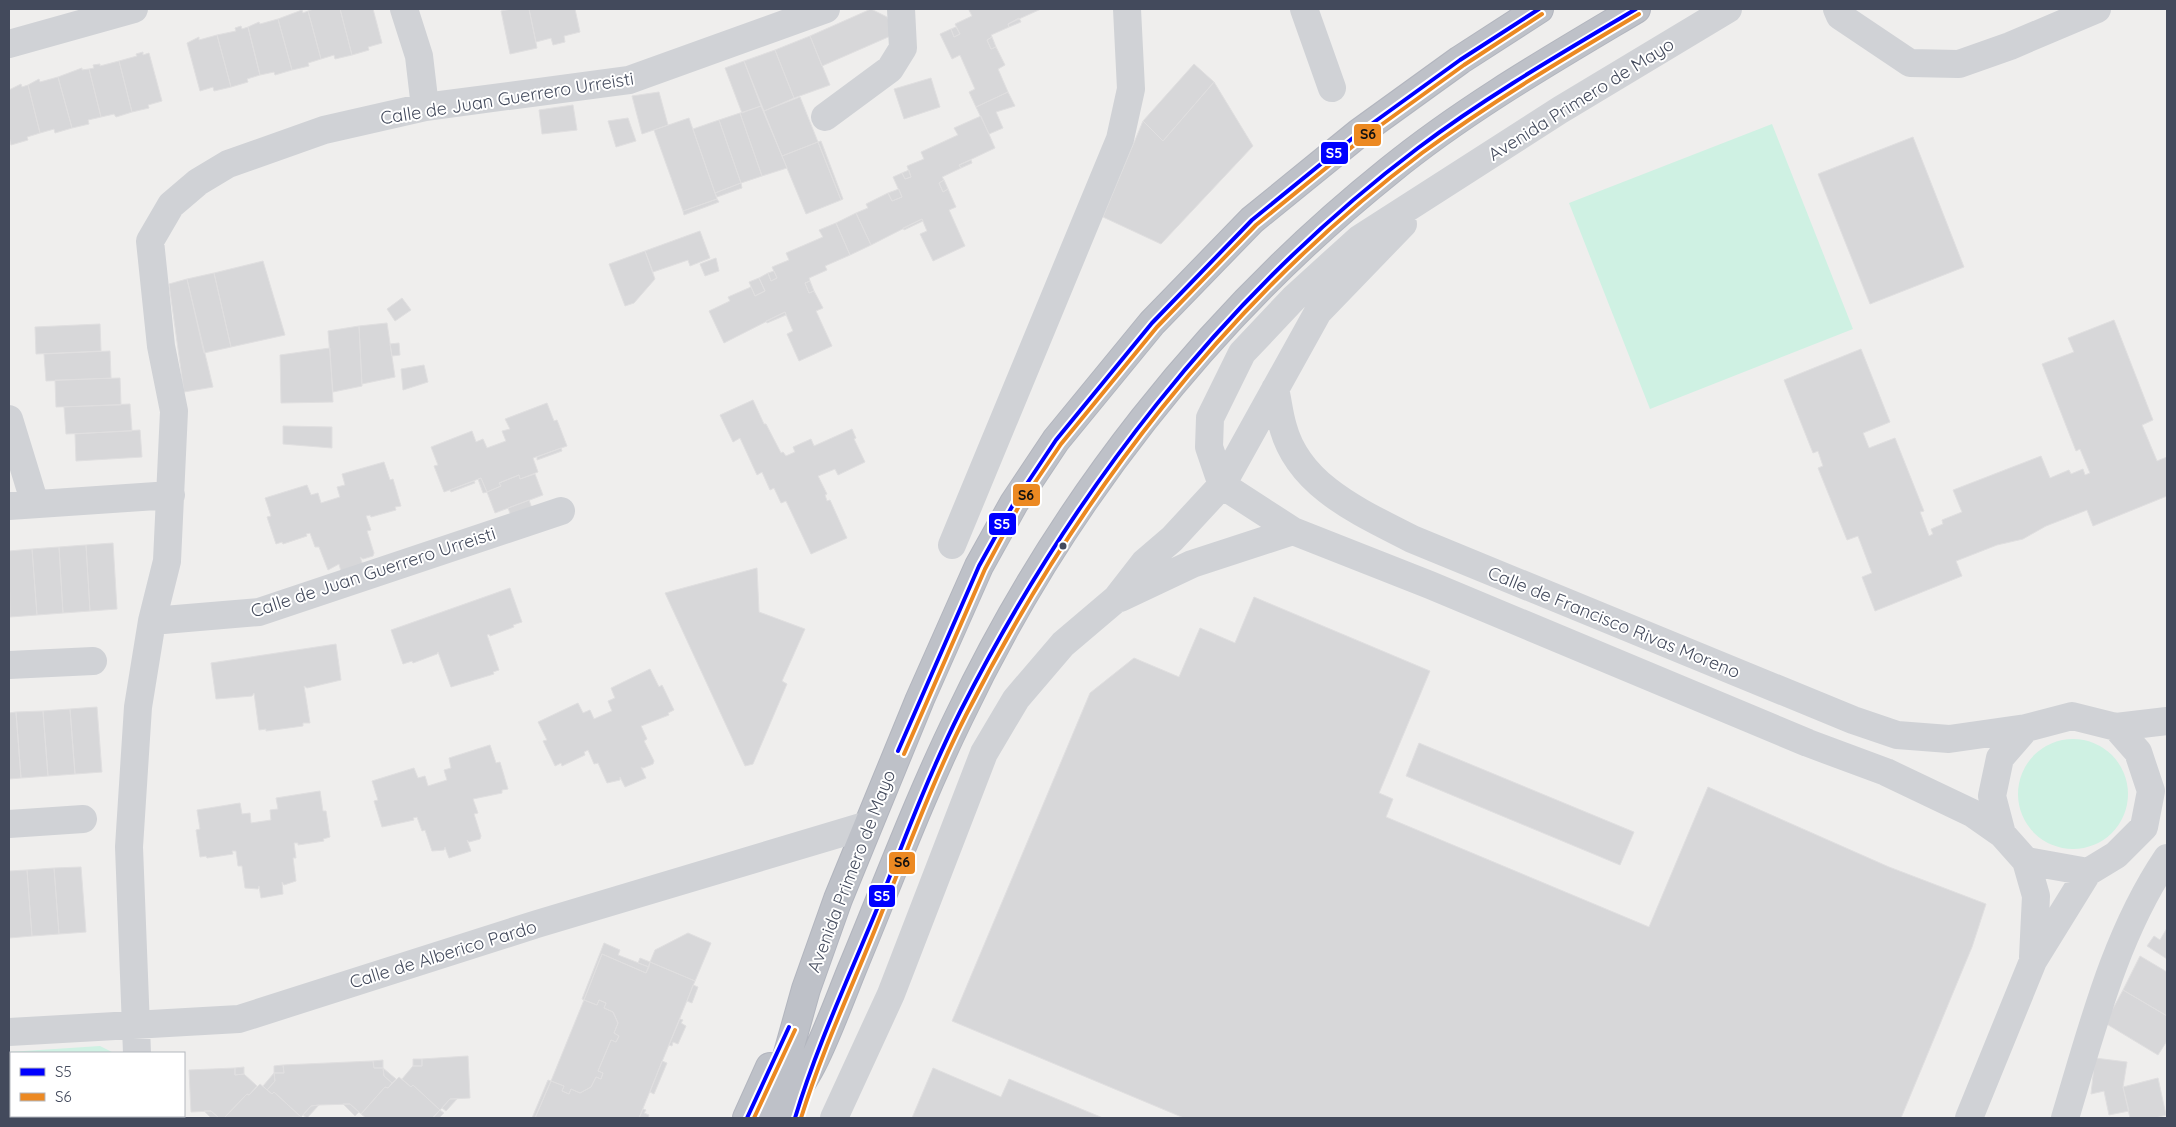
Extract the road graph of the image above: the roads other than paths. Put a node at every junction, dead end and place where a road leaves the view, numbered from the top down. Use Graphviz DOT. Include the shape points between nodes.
graph roads {
  1 [pos="134,9"];
  2 [pos="404,9"];
  3 [pos="826,9"];
  4 [pos="901,9"];
  5 [pos="1127,9"];
  6 [pos="1304,9"];
  7 [pos="1539,9"];
  8 [pos="1636,9"];
  9 [pos="1728,9"];
  10 [pos="1838,9"];
  11 [pos="2097,9"];
  12 [pos="9,44"];
  13 [pos="1332,88"];
  14 [pos="425,108"];
  15 [pos="825,117"];
  16 [pos="1436,190"];
  17 [pos="1275,389"];
  18 [pos="9,419"];
  19 [pos="1222,485"];
  20 [pos="171,495"];
  21 [pos="35,504"];
  22 [pos="9,506"];
  23 [pos="561,511"];
  24 [pos="1293,531"];
  25 [pos="952,545"];
  26 [pos="1116,599"];
  27 [pos="152,621"];
  28 [pos="93,661"];
  29 [pos="9,665"];
  30 [pos="2167,721"];
  31 [pos="2116,727"];
  32 [pos="2026,728"];
  33 [pos="2158,796"];
  34 [pos="83,820"];
  35 [pos="9,824"];
  36 [pos="868,825"];
  37 [pos="2002,834"];
  38 [pos="2167,858"];
  39 [pos="2026,861"];
  40 [pos="2088,872"];
  41 [pos="2033,961"];
  42 [pos="806,988"];
  43 [pos="136,1026"];
  44 [pos="9,1032"];
  45 [pos="136,1052"];
  46 [pos="811,1066"];
  47 [pos="747,1118"];
  48 [pos="770,1118"];
  49 [pos="779,1118"];
  50 [pos="795,1118"];
  51 [pos="834,1118"];
  52 [pos="1969,1118"];
  53 [pos="2065,1118"];
  1 -- 12 [label="street"];
  2 -- 14 [label="street" via="419,56"];
  3 -- 14 [label="street, Calle de Juan Guerrero Urreisti" via="629,80"];
  4 -- 15 [label="street" via="903,48 890,69"];
  5 -- 25 [label="street" via="1131,89 1120,140"];
  6 -- 13 [label="street"];
  7 -- 36 [label="highway, Avenida Primero de Mayo" via="1460,60 1358,133 1252,220 1140,338 1056,440 1014,503 979,566"];
  8 -- 46 [label="highway, Avenida Primero de Mayo" via="1478,106 1390,170 1302,244 1188,365 1103,471 1027,589 959,716"];
  9 -- 16 [label="street, Avenida Primero de Mayo" via="1560,110"];
  10 -- 11 [label="street" via="1840,16 1910,63 1945,64 1959,64 2010,46"];
  14 -- 20 [label="street, Calle de Juan Guerrero Urreisti" via="324,130 228,164 198,182 171,205 150,241 161,346 174,411"];
  16 -- 17 [label="street, Avenida Primero de Mayo" via="1318,312"];
  16 -- 19 [label="street, Avenida Primero de Mayo" via="1359,239 1294,298 1242,353 1210,418 1209,447"];
  17 -- 19 [label="street, Avenida Primero de Mayo"];
  17 -- 32 [label="street, Calle de Francisco Rivas Moreno" via="1283,428 1299,461 1321,485 1349,507 1412,539 1853,720 1897,735 1949,739"];
  18 -- 21 [label="street"];
  19 -- 24 [label="street, Calle de Francisco Rivas Moreno"];
  19 -- 26 [label="street, Avenida Primero de Mayo" via="1172,539 1144,563"];
  20 -- 21 [label="street"];
  20 -- 27 [label="street, Calle de Juan Guerrero Urreisti" via="167,561"];
  21 -- 22 [label="street"];
  23 -- 27 [label="street, Calle de Juan Guerrero Urreisti" via="259,612"];
  24 -- 26 [label="street, Avenida Primero de Mayo" via="1192,564"];
  24 -- 37 [label="street, Calle de Francisco Rivas Moreno" via="1808,743 1886,772 1972,813"];
  26 -- 51 [label="street, Avenida Primero de Mayo" via="1063,644 1016,699 984,753 891,994"];
  27 -- 43 [label="street, Calle de Juan Guerrero Urreisti" via="138,707 130,847"];
  28 -- 29 [label="street"];
  30 -- 31 [label="street"];
  31 -- 32 [label="street" via="2072,716"];
  31 -- 33 [label="street" via="2138,752"];
  32 -- 37 [label="street" via="2000,758 1992,796"];
  33 -- 40 [label="street" via="2144,827 2116,855"];
  34 -- 35 [label="street"];
  36 -- 42 [label="highway, Avenida Primero de Mayo"];
  36 -- 43 [label="street, Calle de Alberico Pardo" via="528,927 239,1019"];
  37 -- 39 [label="street"];
  38 -- 53 [label="street" via="2148,886 2126,930"];
  39 -- 40 [label="street"];
  39 -- 41 [label="street" via="2036,896"];
  40 -- 41 [label="street"];
  41 -- 52 [label="street"];
  42 -- 47 [label="highway"];
  42 -- 48 [label="highway, Avenida Primero de Mayo"];
  43 -- 44 [label="street, Calle de Alberico Pardo"];
  43 -- 45 [label="street, Calle de Juan Guerrero Urreisti"];
  46 -- 49 [label="highway, Avenida Primero de Mayo"];
  46 -- 50 [label="highway"];
}
